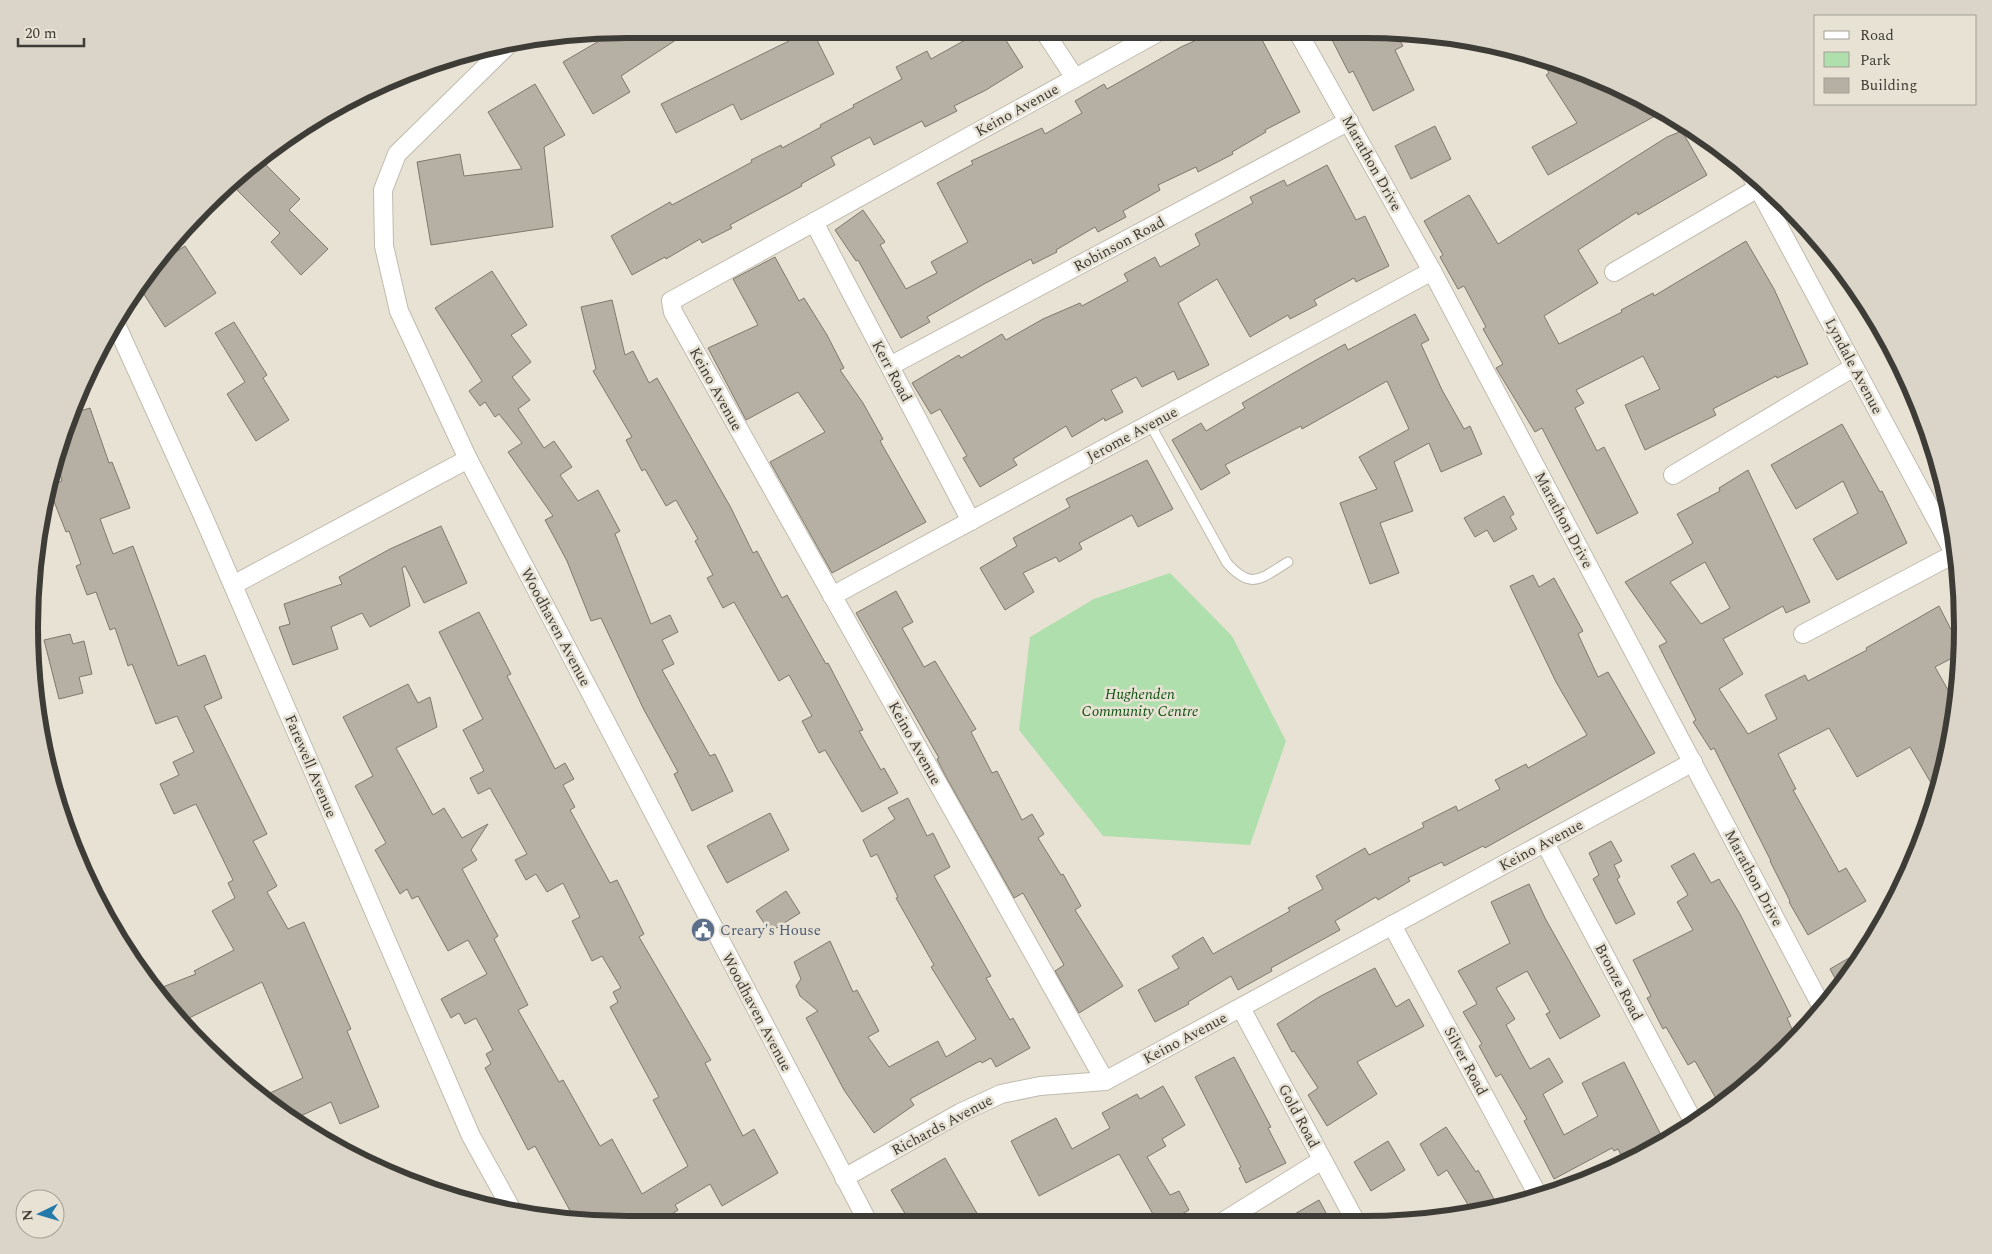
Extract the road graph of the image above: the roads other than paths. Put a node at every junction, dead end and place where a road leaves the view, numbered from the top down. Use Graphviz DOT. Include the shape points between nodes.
graph roads {
  1 [pos="1049,38"];
  2 [pos="1148,38"];
  3 [pos="1301,38"];
  4 [pos="501,52"];
  5 [pos="1075,78"];
  6 [pos="1349,121"];
  7 [pos="1758,188"];
  8 [pos="814,222"];
  9 [pos="1432,271"];
  10 [pos="1614,272"];
  11 [pos="118,329"];
  12 [pos="890,366"];
  13 [pos="1854,366"];
  14 [pos="1150,424"];
  15 [pos="468,459"];
  16 [pos="1673,476"];
  17 [pos="971,521"];
  18 [pos="1948,543"];
  19 [pos="1950,561"];
  20 [pos="1288,562"];
  21 [pos="233,585"];
  22 [pos="832,596"];
  23 [pos="1803,634"];
  24 [pos="1693,762"];
  25 [pos="1545,843"];
  26 [pos="1392,925"];
  27 [pos="1819,1002"];
  28 [pos="1241,1008"];
  29 [pos="1105,1081"];
  30 [pos="1691,1118"];
  31 [pos="1322,1160"];
  32 [pos="844,1178"];
  33 [pos="1536,1191"];
  34 [pos="509,1204"];
  35 [pos="865,1216"];
  36 [pos="1232,1216"];
  37 [pos="1353,1216"];
  1 -- 5 [label="street"];
  2 -- 5 [label="street, Keino Avenue"];
  3 -- 6 [label="street, Marathon Drive"];
  4 -- 15 [label="street, Woodhaven Avenue" via="397,154 383,190 384,246 399,311"];
  5 -- 8 [label="street, Keino Avenue"];
  6 -- 9 [label="street, Marathon Drive"];
  6 -- 12 [label="street, Robinson Road"];
  7 -- 10 [label="street"];
  7 -- 13 [label="street, Lyndale Avenue"];
  8 -- 12 [label="street, Kerr Road"];
  8 -- 22 [label="street, Keino Avenue" via="671,301 673,312"];
  9 -- 14 [label="street, Jerome Avenue"];
  9 -- 24 [label="street, Marathon Drive"];
  11 -- 21 [label="street, Farewell Avenue"];
  12 -- 17 [label="street, Kerr Road"];
  13 -- 16 [label="street"];
  13 -- 18 [label="street, Lyndale Avenue"];
  14 -- 17 [label="street, Jerome Avenue"];
  14 -- 20 [label="lane" via="1227,563 1239,576 1255,580"];
  15 -- 21 [label="street"];
  15 -- 32 [label="street, Woodhaven Avenue"];
  17 -- 22 [label="street, Jerome Avenue"];
  19 -- 23 [label="street"];
  21 -- 34 [label="street, Farewell Avenue" via="471,1136"];
  22 -- 29 [label="street, Keino Avenue"];
  24 -- 25 [label="street, Keino Avenue"];
  24 -- 27 [label="street, Marathon Drive"];
  25 -- 26 [label="street, Keino Avenue"];
  25 -- 30 [label="street, Bronze Road"];
  26 -- 28 [label="street, Keino Avenue"];
  26 -- 33 [label="street, Silver Road"];
  28 -- 29 [label="street, Keino Avenue"];
  28 -- 31 [label="street, Gold Road"];
  29 -- 32 [label="street, Richards Avenue" via="1040,1086 1001,1094 960,1113"];
  31 -- 36 [label="street"];
  31 -- 37 [label="street, Gold Road"];
  32 -- 35 [label="street, Woodhaven Avenue"];
}
